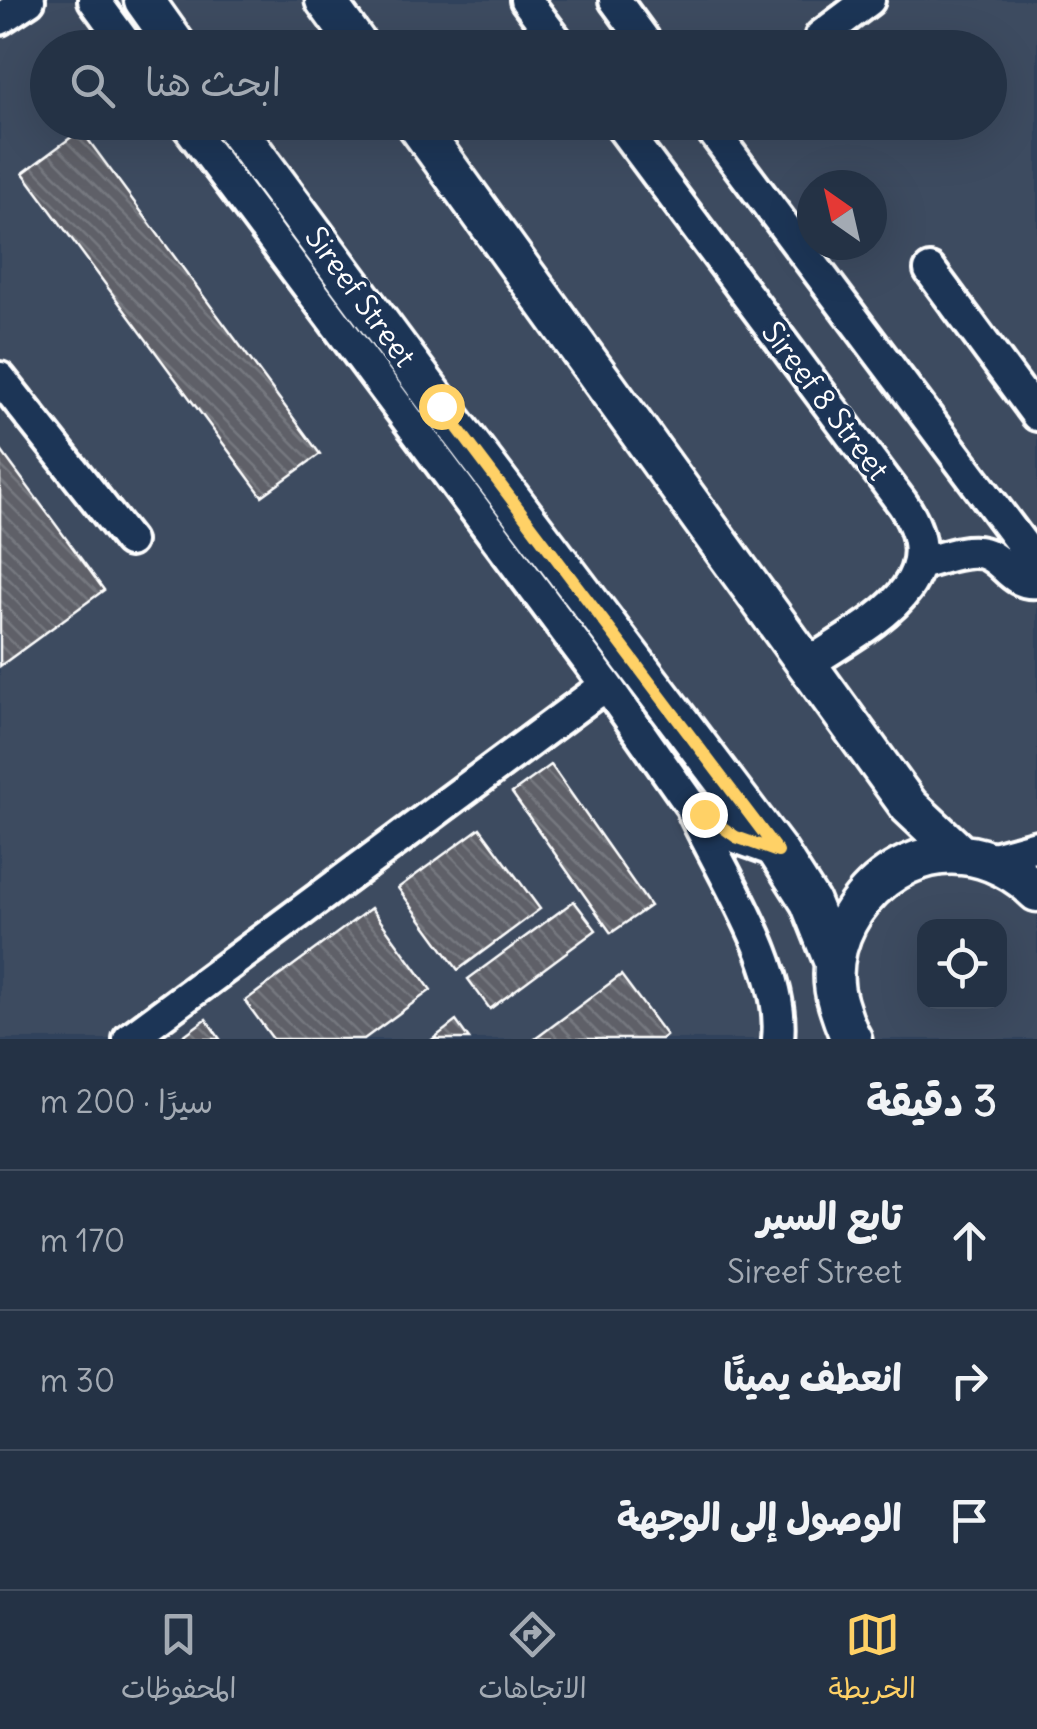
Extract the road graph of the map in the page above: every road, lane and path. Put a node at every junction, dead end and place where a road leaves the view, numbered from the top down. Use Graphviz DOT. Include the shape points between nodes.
graph roads {
  1 [pos="29,0"];
  2 [pos="94,0"];
  3 [pos="144,0"];
  4 [pos="325,0"];
  5 [pos="526,0"];
  6 [pos="614,0"];
  7 [pos="869,0"];
  8 [pos="0,19"];
  9 [pos="116,30"];
  10 [pos="165,30"];
  11 [pos="347,30"];
  12 [pos="548,30"];
  13 [pos="636,30"];
  14 [pos="829,30"];
  15 [pos="199,140"];
  16 [pos="244,140"];
  17 [pos="428,140"];
  18 [pos="631,140"];
  19 [pos="719,140"];
  20 [pos="930,270"];
  21 [pos="0,378"];
  22 [pos="1037,415"];
  23 [pos="128,541"];
  24 [pos="920,564"];
  25 [pos="1037,564"];
  26 [pos="1037,582"];
  27 [pos="808,664"];
  28 [pos="606,685"];
  29 [pos="689,803"];
  30 [pos="1037,846"];
  31 [pos="778,852"];
  32 [pos="973,857"];
  33 [pos="1037,892"];
  34 [pos="833,960"];
  35 [pos="129,1039"];
  36 [pos="778,1039"];
  37 [pos="852,1039"];
  1 -- 8 [label="street"];
  2 -- 9 [label="street"];
  3 -- 10 [label="main road"];
  4 -- 11 [label="main road"];
  5 -- 12 [label="street"];
  6 -- 13 [label="street"];
  7 -- 14 [label="street"];
  15 -- 28 [label="street"];
  16 -- 31 [label="main road, Sireef Street"];
  17 -- 27 [label="main road"];
  18 -- 24 [label="street, Sireef 8 Street" via="911,517"];
  19 -- 25 [label="street"];
  20 -- 22 [label="street"];
  21 -- 23 [label="street"];
  24 -- 26 [label="street" via="977,552 1019,581"];
  24 -- 27 [label="street" via="894,604"];
  27 -- 32 [label="main road" via="909,806"];
  28 -- 29 [label="street"];
  28 -- 35 [label="street"];
  29 -- 31 [label="street" via="736,837"];
  29 -- 36 [label="street" via="763,954"];
  30 -- 32 [label="street"];
  31 -- 34 [label="main road, Sireef Street" via="810,902"];
  32 -- 33 [label="main road" via="1022,877"];
  32 -- 34 [label="main road" via="922,860 892,874 846,922"];
  34 -- 37 [label="main road" via="834,993"];
}
